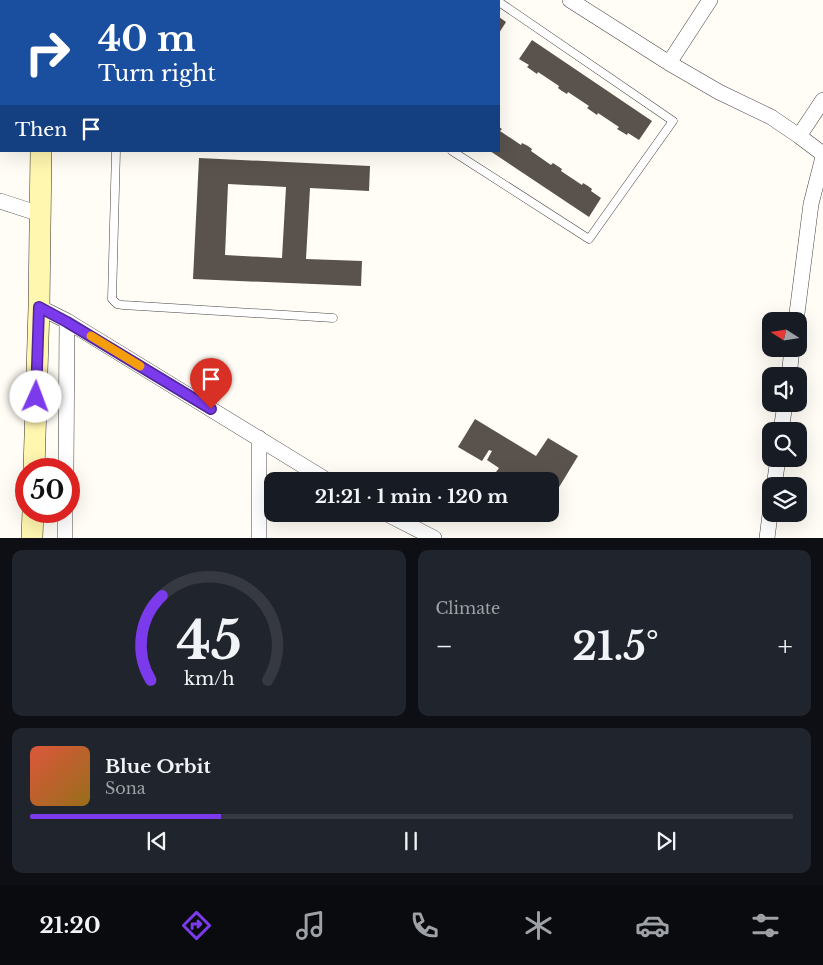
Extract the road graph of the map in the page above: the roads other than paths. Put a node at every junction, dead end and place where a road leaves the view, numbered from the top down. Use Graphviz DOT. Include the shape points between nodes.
graph roads {
  1 [pos="570,0"];
  2 [pos="710,0"];
  3 [pos="500,3"];
  4 [pos="669,63"];
  5 [pos="823,100"];
  6 [pos="799,136"];
  7 [pos="41,152"];
  8 [pos="116,152"];
  9 [pos="454,152"];
  10 [pos="823,155"];
  11 [pos="0,201"];
  12 [pos="40,214"];
  13 [pos="39,307"];
  14 [pos="797,312"];
  15 [pos="333,318"];
  16 [pos="67,322"];
  17 [pos="259,438"];
  18 [pos="34,458"];
  19 [pos="66,458"];
  20 [pos="314,472"];
  21 [pos="403,522"];
  22 [pos="769,522"];
  23 [pos="32,523"];
  24 [pos="65,523"];
  25 [pos="32,538"];
  26 [pos="65,538"];
  27 [pos="259,538"];
  28 [pos="434,538"];
  29 [pos="767,538"];
  1 -- 4 [label="street"];
  2 -- 4 [label="street"];
  3 -- 9 [label="lane" via="673,121 589,239"];
  4 -- 6 [label="street"];
  5 -- 6 [label="street"];
  6 -- 10 [label="street"];
  7 -- 12 [label="main road"];
  8 -- 15 [label="lane" via="113,302 123,306"];
  10 -- 14 [label="street" via="811,204"];
  11 -- 12 [label="street"];
  12 -- 13 [label="main road"];
  13 -- 16 [label="street"];
  13 -- 18 [label="main road"];
  16 -- 17 [label="street"];
  16 -- 19 [label="street"];
  17 -- 20 [label="street"];
  17 -- 27 [label="street"];
  21 -- 28 [label="street"];
  22 -- 29 [label="street"];
  23 -- 25 [label="main road"];
  24 -- 26 [label="street"];
}
